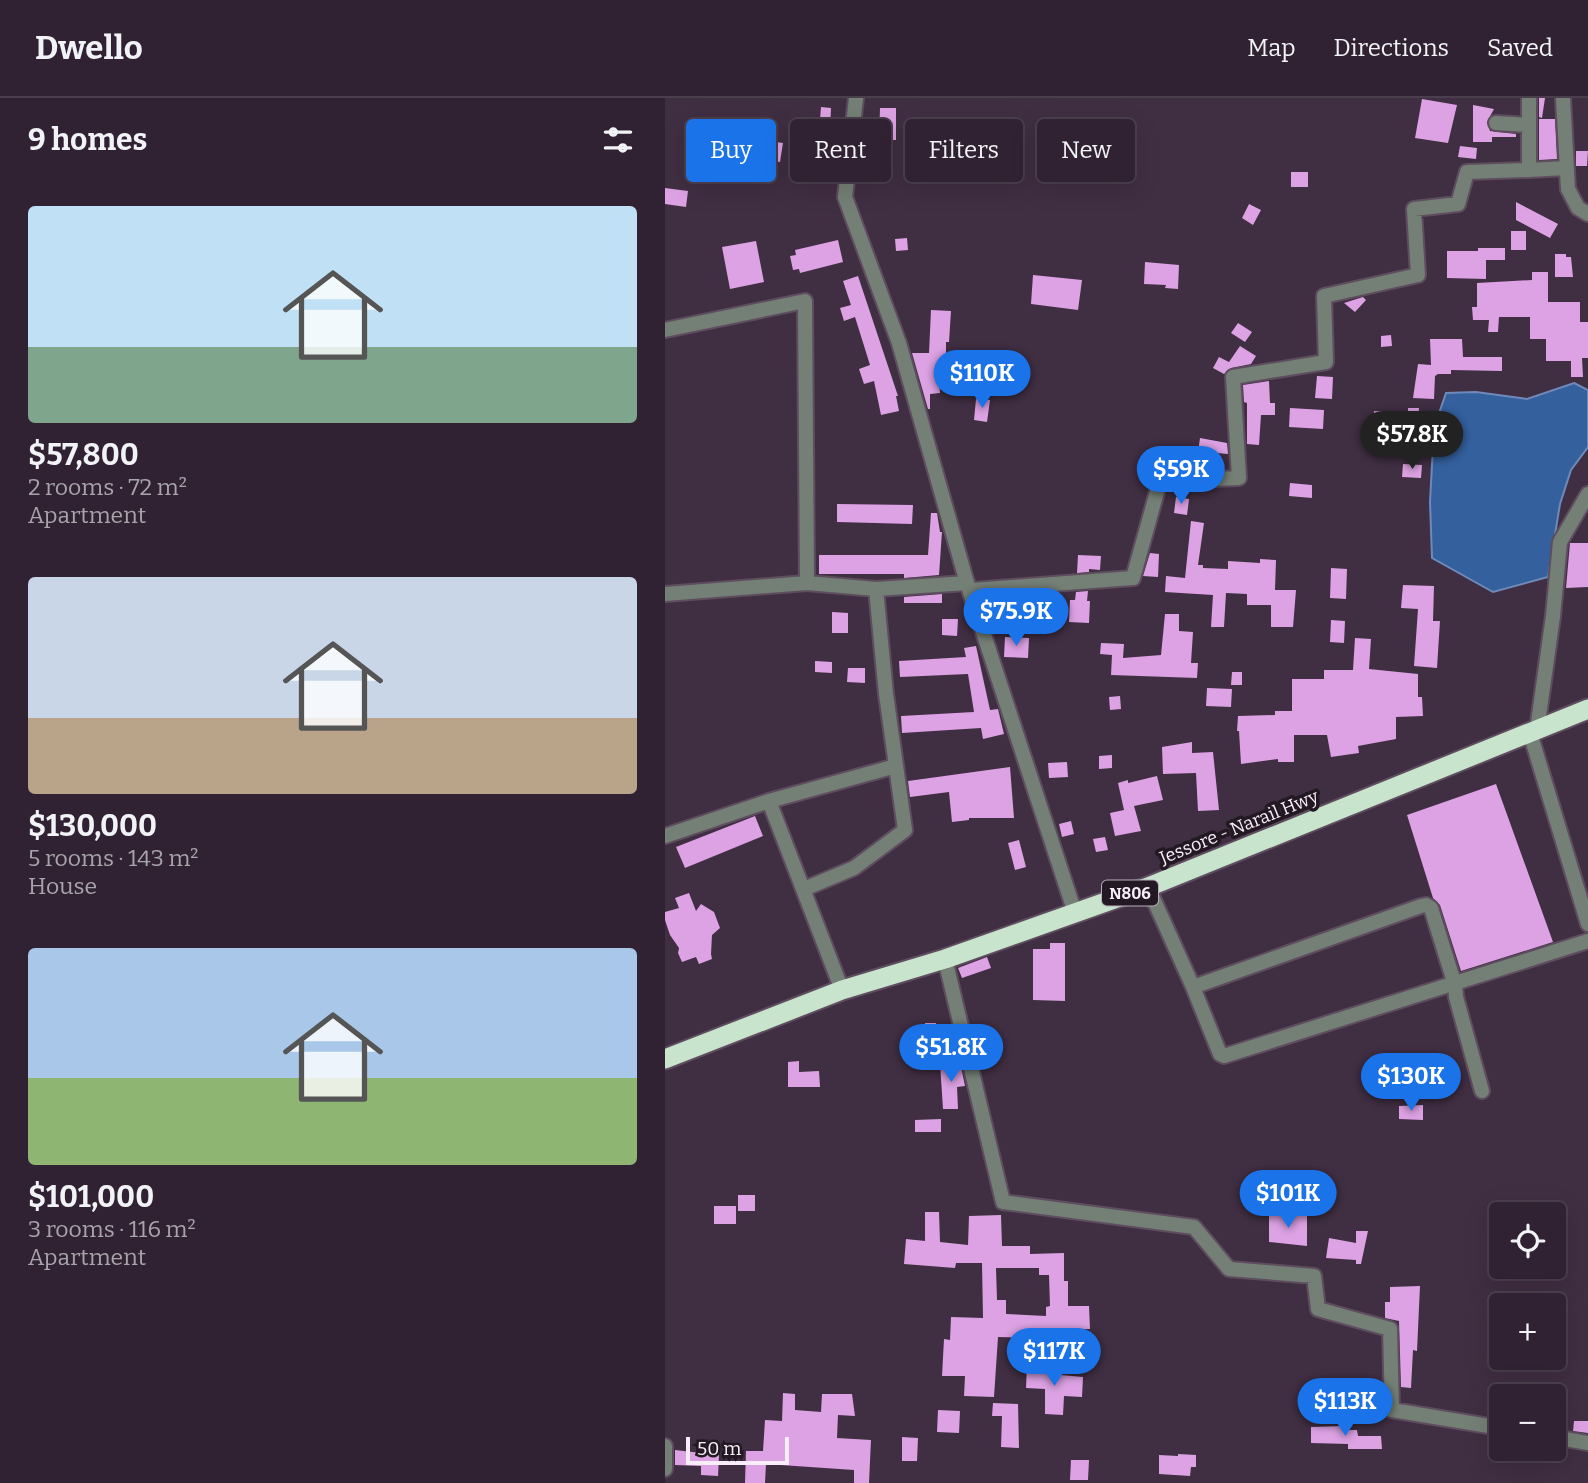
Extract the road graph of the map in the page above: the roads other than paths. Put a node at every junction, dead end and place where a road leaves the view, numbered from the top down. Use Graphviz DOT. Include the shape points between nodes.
graph roads {
  1 [pos="856,98"];
  2 [pos="1529,98"];
  3 [pos="1563,98"];
  4 [pos="1496,122"];
  5 [pos="1528,125"];
  6 [pos="1565,168"];
  7 [pos="1529,170"];
  8 [pos="1588,215"];
  9 [pos="665,330"];
  10 [pos="1588,494"];
  11 [pos="807,583"];
  12 [pos="969,586"];
  13 [pos="876,589"];
  14 [pos="665,594"];
  15 [pos="1588,709"];
  16 [pos="1534,731"];
  17 [pos="896,766"];
  18 [pos="769,800"];
  19 [pos="665,836"];
  20 [pos="1147,887"];
  21 [pos="804,889"];
  22 [pos="1075,914"];
  23 [pos="1588,924"];
  24 [pos="1588,941"];
  25 [pos="946,959"];
  26 [pos="1455,985"];
  27 [pos="1193,987"];
  28 [pos="842,990"];
  29 [pos="665,1059"];
  30 [pos="1482,1091"];
  31 [pos="1489,1426"];
  32 [pos="1566,1439"];
  33 [pos="1588,1443"];
  34 [pos="665,1446"];
  35 [pos="665,1469"];
  1 -- 12 [label="street" via="845,197 899,343"];
  2 -- 5 [label="street"];
  3 -- 8 [label="street" via="1568,189 1578,208"];
  4 -- 5 [label="street"];
  5 -- 7 [label="street"];
  6 -- 7 [label="street"];
  7 -- 12 [label="street" via="1467,172 1458,204 1414,209 1418,275 1324,296 1326,362 1233,377 1239,478 1160,481 1133,578"];
  9 -- 11 [label="street" via="805,301"];
  10 -- 16 [label="street" via="1560,542"];
  11 -- 13 [label="street"];
  11 -- 14 [label="street"];
  12 -- 13 [label="street"];
  12 -- 22 [label="street"];
  13 -- 17 [label="street"];
  15 -- 16 [label="highway, Jessore - Narail Hwy / N806"];
  16 -- 20 [label="highway, Jessore - Narail Hwy / N806"];
  16 -- 23 [label="street"];
  17 -- 18 [label="street"];
  17 -- 21 [label="street" via="905,830 854,868"];
  18 -- 19 [label="street"];
  18 -- 21 [label="street"];
  20 -- 22 [label="highway, Jessore - Narail Hwy / N806"];
  20 -- 27 [label="street"];
  21 -- 28 [label="street"];
  22 -- 25 [label="highway, Jessore - Narail Hwy / N806"];
  24 -- 26 [label="street"];
  25 -- 28 [label="highway, Jessore - Narail Hwy / N806"];
  25 -- 31 [label="street" via="1003,1202 1194,1227 1229,1269 1314,1276 1318,1309 1390,1329 1392,1410"];
  26 -- 27 [label="street" via="1224,1056"];
  26 -- 27 [label="street" via="1431,908 1426,905"];
  26 -- 30 [label="street"];
  28 -- 29 [label="highway, Jessore - Narail Hwy / N806"];
  32 -- 33 [label="street"];
  34 -- 35 [label="street"];
}
